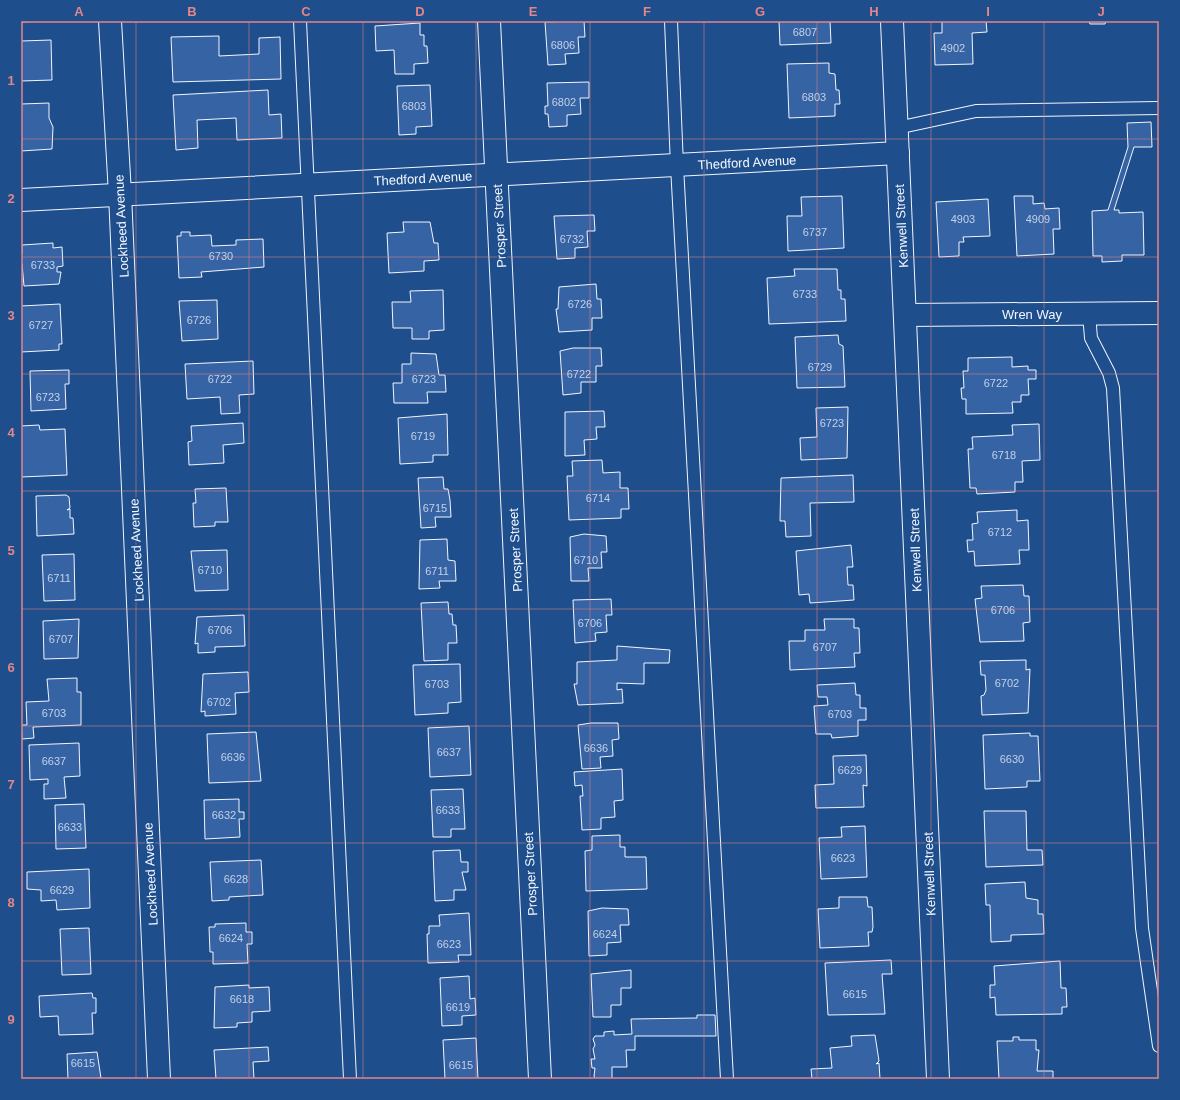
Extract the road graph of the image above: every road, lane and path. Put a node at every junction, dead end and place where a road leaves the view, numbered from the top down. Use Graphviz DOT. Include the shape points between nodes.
graph roads {
  1 [pos="110,21"];
  2 [pos="300,21"];
  3 [pos="489,21"];
  4 [pos="671,21"];
  5 [pos="892,21"];
  6 [pos="1159,108"];
  7 [pos="897,128"];
  8 [pos="898,153"];
  9 [pos="677,166"];
  10 [pos="496,174"];
  11 [pos="308,185"];
  12 [pos="120,194"];
  13 [pos="21,200"];
  14 [pos="1159,313"];
  15 [pos="1089,314"];
  16 [pos="905,315"];
  17 [pos="1159,1046"];
  18 [pos="160,1079"];
  19 [pos="350,1079"];
  20 [pos="540,1079"];
  21 [pos="727,1079"];
  22 [pos="938,1079"];
  1 -- 12 [label="street, Lockheed Avenue"];
  2 -- 11 [label="lane"];
  3 -- 10 [label="street, Prosper Street"];
  4 -- 9 [label="lane"];
  5 -- 7 [label="street, Kenwell Street"];
  6 -- 7 [label="lane" via="976,111"];
  7 -- 8 [label="street, Kenwell Street"];
  8 -- 9 [label="street, Thedford Avenue"];
  8 -- 16 [label="street, Kenwell Street"];
  9 -- 10 [label="street, Thedford Avenue"];
  9 -- 21 [label="lane"];
  10 -- 11 [label="street, Thedford Avenue"];
  10 -- 20 [label="street, Prosper Street"];
  11 -- 12 [label="street, Thedford Avenue"];
  11 -- 19 [label="lane"];
  12 -- 13 [label="street, Thedford Avenue"];
  12 -- 18 [label="street, Lockheed Avenue"];
  14 -- 15 [label="street, Wren Way"];
  15 -- 16 [label="street, Wren Way"];
  15 -- 17 [label="lane" via="1091,338 1109,373 1113,388 1142,928"];
  16 -- 22 [label="street, Kenwell Street"];
}
